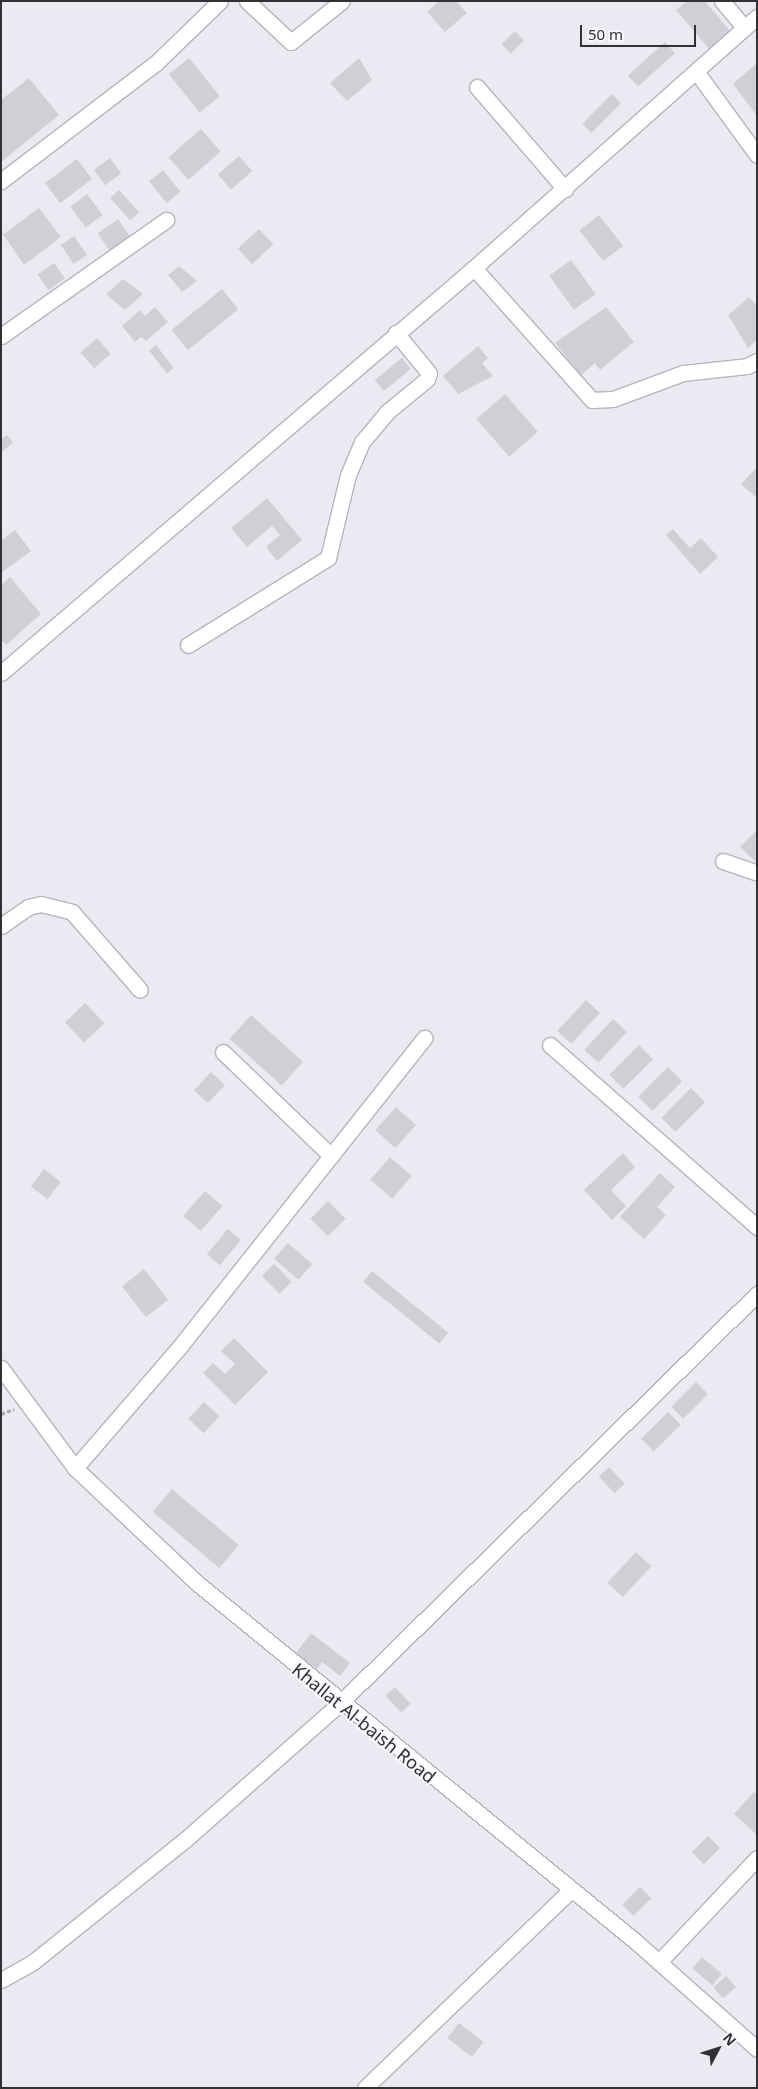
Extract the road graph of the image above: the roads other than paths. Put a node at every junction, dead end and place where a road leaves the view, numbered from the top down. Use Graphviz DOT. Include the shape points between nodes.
graph roads {
  1 [pos="220,1"];
  2 [pos="247,1"];
  3 [pos="342,1"];
  4 [pos="722,1"];
  5 [pos="757,17"];
  6 [pos="745,28"];
  7 [pos="698,74"];
  8 [pos="477,87"];
  9 [pos="757,155"];
  10 [pos="1,181"];
  11 [pos="565,189"];
  12 [pos="166,220"];
  13 [pos="474,268"];
  14 [pos="396,333"];
  15 [pos="1,336"];
  16 [pos="757,360"];
  17 [pos="188,644"];
  18 [pos="1,673"];
  19 [pos="723,861"];
  20 [pos="757,873"];
  21 [pos="1,926"];
  22 [pos="140,990"];
  23 [pos="424,1038"];
  24 [pos="550,1045"];
  25 [pos="223,1052"];
  26 [pos="331,1156"];
  27 [pos="757,1227"];
  28 [pos="757,1294"];
  29 [pos="1,1368"];
  30 [pos="75,1468"];
  31 [pos="339,1704"];
  32 [pos="757,1858"];
  33 [pos="571,1890"];
  34 [pos="659,1962"];
  35 [pos="1,1980"];
  36 [pos="757,2049"];
  37 [pos="365,2088"];
  1 -- 10 [label="street" via="156,63"];
  2 -- 3 [label="street" via="291,42"];
  4 -- 6 [label="street"];
  5 -- 6 [label="street"];
  6 -- 7 [label="street"];
  7 -- 9 [label="street"];
  7 -- 11 [label="street"];
  8 -- 11 [label="street"];
  11 -- 13 [label="street"];
  12 -- 15 [label="street"];
  13 -- 14 [label="street"];
  13 -- 16 [label="street" via="592,400 613,399 683,374 747,366"];
  14 -- 17 [label="street" via="429,373 427,379 387,412 362,442 348,476 328,558"];
  14 -- 18 [label="street"];
  19 -- 20 [label="street"];
  21 -- 22 [label="street" via="28,907 41,904 72,912"];
  23 -- 26 [label="street"];
  24 -- 27 [label="street"];
  25 -- 26 [label="street"];
  26 -- 30 [label="street"];
  28 -- 31 [label="street"];
  29 -- 30 [label="street, Khallat Al-baish Road"];
  30 -- 31 [label="street, Khallat Al-baish Road" via="196,1583"];
  31 -- 33 [label="street, Khallat Al-baish Road"];
  31 -- 35 [label="street" via="186,1838 33,1962"];
  32 -- 34 [label="street"];
  33 -- 34 [label="street, Khallat Al-baish Road"];
  33 -- 37 [label="street"];
  34 -- 36 [label="street, Khallat Al-baish Road"];
}
